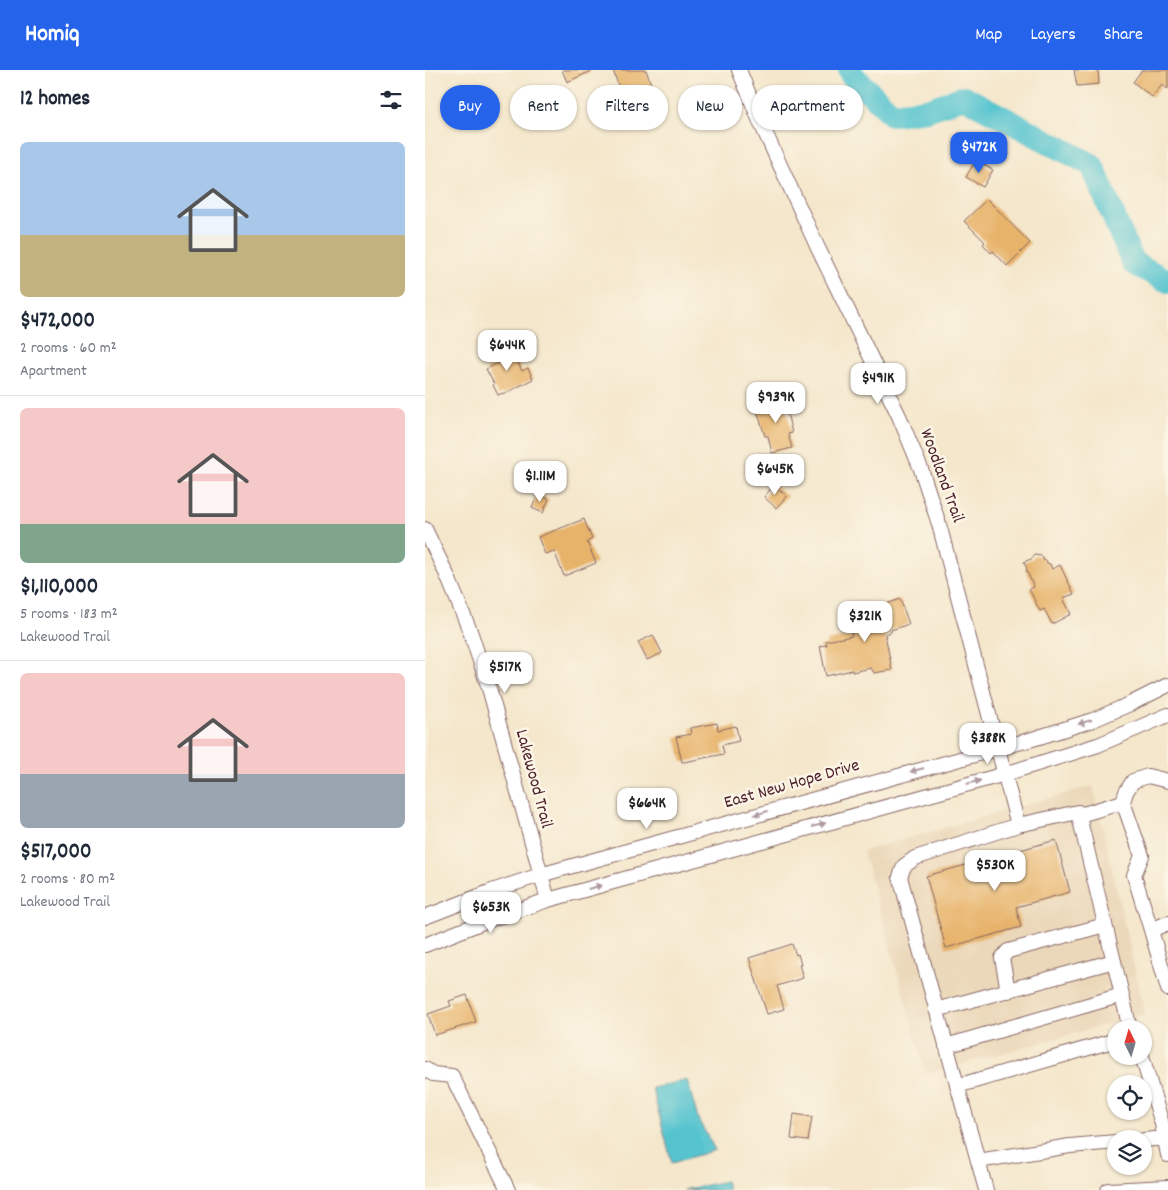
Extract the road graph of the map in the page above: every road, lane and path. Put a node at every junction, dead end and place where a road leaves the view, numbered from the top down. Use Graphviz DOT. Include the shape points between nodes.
graph roads {
  1 [pos="739,70"];
  2 [pos="425,529"];
  3 [pos="1168,685"];
  4 [pos="1168,715"];
  5 [pos="998,748"];
  6 [pos="1005,774"];
  7 [pos="1168,782"];
  8 [pos="1123,802"];
  9 [pos="1080,815"];
  10 [pos="1018,825"];
  11 [pos="540,875"];
  12 [pos="548,900"];
  13 [pos="425,917"];
  14 [pos="1168,924"];
  15 [pos="1105,925"];
  16 [pos="1151,930"];
  17 [pos="425,945"];
  18 [pos="1114,961"];
  19 [pos="1168,989"];
  20 [pos="1007,991"];
  21 [pos="1122,995"];
  22 [pos="936,1010"];
  23 [pos="1128,1020"];
  24 [pos="1107,1043"];
  25 [pos="946,1046"];
  26 [pos="1145,1065"];
  27 [pos="425,1069"];
  28 [pos="957,1086"];
  29 [pos="1152,1142"];
  30 [pos="1107,1143"];
  31 [pos="1167,1147"];
  32 [pos="978,1161"];
  33 [pos="1168,1186"];
  34 [pos="508,1190"];
  35 [pos="986,1190"];
  36 [pos="1108,1190"];
  1 -- 5 [label="street, Woodland Trail" via="921,469 939,524"];
  2 -- 11 [label="street, Lakewood Trail" via="470,631 489,688"];
  3 -- 5 [label="street, East New Hope Drive, one-way" via="1093,720"];
  4 -- 6 [label="street" via="1098,745"];
  5 -- 6 [label="street, Woodland Trail"];
  5 -- 11 [label="street, East New Hope Drive, one-way"];
  6 -- 10 [label="street, Woodland Trail"];
  12 -- 6 [label="street, one-way"];
  7 -- 8 [label="street" via="1148,776 1133,781"];
  8 -- 9 [label="street"];
  8 -- 16 [label="street" via="1142,856 1134,876"];
  9 -- 10 [label="street" via="1078,812"];
  9 -- 15 [label="street"];
  10 -- 22 [label="street" via="915,858 904,866 900,877"];
  11 -- 12 [label="street, Lakewood Trail"];
  11 -- 13 [label="street, East New Hope Drive"];
  12 -- 17 [label="street"];
  14 -- 16 [label="street"];
  15 -- 18 [label="street"];
  15 -- 20 [label="street" via="1008,951 1002,958"];
  16 -- 19 [label="street"];
  18 -- 20 [label="street"];
  18 -- 21 [label="street"];
  20 -- 22 [label="street"];
  21 -- 23 [label="street"];
  21 -- 25 [label="street"];
  22 -- 25 [label="street"];
  24 -- 28 [label="street"];
  25 -- 28 [label="street"];
  26 -- 31 [label="street"];
  27 -- 34 [label="street" via="433,1074 452,1076"];
  28 -- 32 [label="street"];
  29 -- 31 [label="street"];
  30 -- 32 [label="street"];
  32 -- 35 [label="street"];
  33 -- 36 [label="street"];
}
